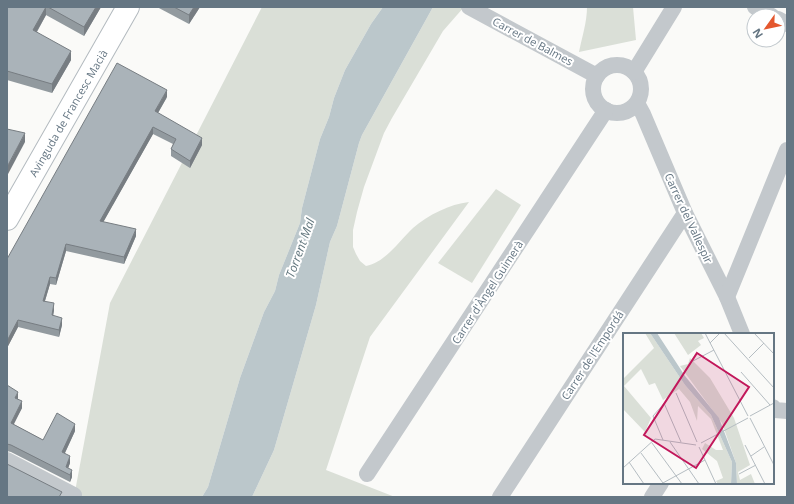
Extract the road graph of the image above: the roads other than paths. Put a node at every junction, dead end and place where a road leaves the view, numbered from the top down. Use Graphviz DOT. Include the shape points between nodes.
graph roads {
  1 [pos="128,7"];
  2 [pos="470,7"];
  3 [pos="674,7"];
  4 [pos="634,72"];
  5 [pos="591,73"];
  6 [pos="637,103"];
  7 [pos="606,110"];
  8 [pos="787,150"];
  9 [pos="685,213"];
  10 [pos="7,219"];
  11 [pos="727,297"];
  12 [pos="742,333"];
  13 [pos="774,410"];
  14 [pos="787,411"];
  15 [pos="7,460"];
  16 [pos="367,474"];
  17 [pos="660,484"];
  18 [pos="74,495"];
  19 [pos="500,497"];
  20 [pos="652,497"];
  1 -- 10 [label="street, Avinguda de Francesc Macià"];
  2 -- 5 [label="street, Carrer de Balmes"];
  3 -- 4 [label="street"];
  4 -- 5 [label="street" via="629,68 615,65"];
  4 -- 6 [label="street" via="641,90"];
  5 -- 7 [label="street" via="596,99"];
  6 -- 7 [label="street" via="620,113"];
  6 -- 9 [label="street, Carrer del Vallespir"];
  7 -- 16 [label="street, Carrer d'Àngel Guimerà"];
  8 -- 11 [label="street"];
  9 -- 11 [label="street, Carrer del Vallespir"];
  9 -- 19 [label="street, Carrer de l'Empordá"];
  11 -- 12 [label="street, Carrer del Vallespir"];
  13 -- 14 [label="street"];
  15 -- 18 [label="street"];
  17 -- 20 [label="street"];
}
